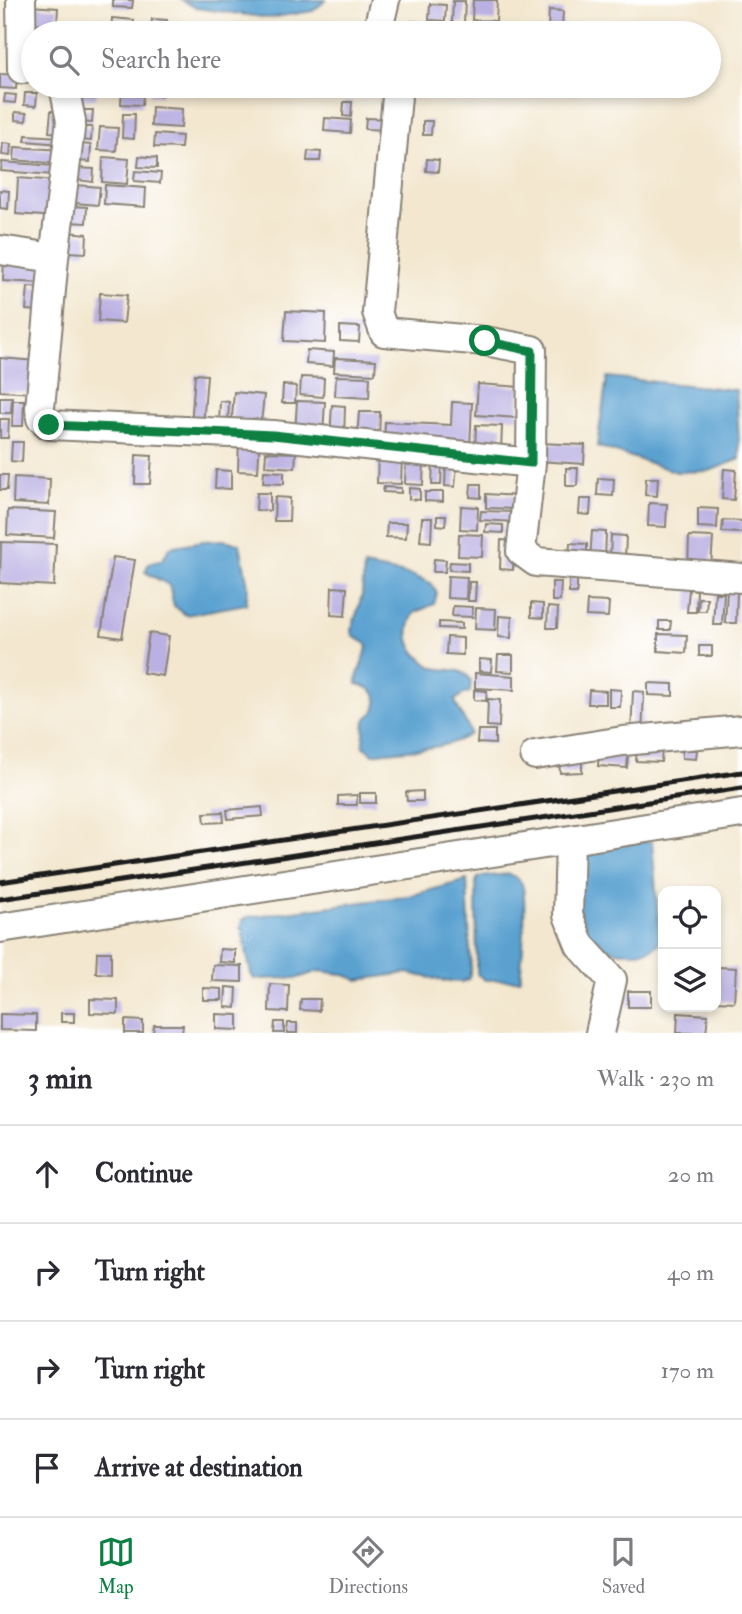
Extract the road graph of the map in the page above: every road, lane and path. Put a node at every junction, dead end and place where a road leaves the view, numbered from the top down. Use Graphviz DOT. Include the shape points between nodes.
graph roads {
  1 [pos="21,0"];
  2 [pos="386,0"];
  3 [pos="380,21"];
  4 [pos="18,69"];
  5 [pos="66,98"];
  6 [pos="397,98"];
  7 [pos="0,250"];
  8 [pos="54,258"];
  9 [pos="531,463"];
  10 [pos="742,579"];
  11 [pos="742,730"];
  12 [pos="535,755"];
  13 [pos="742,813"];
  14 [pos="570,840"];
  15 [pos="0,928"];
  16 [pos="600,1033"];
  1 -- 4 [label="street"];
  2 -- 3 [label="street"];
  5 -- 8 [label="street" via="71,121"];
  6 -- 9 [label="street" via="377,312 384,332 485,341 532,351"];
  7 -- 8 [label="street"];
  8 -- 9 [label="street" via="40,408 41,418 49,425 273,435"];
  9 -- 10 [label="street" via="522,551 536,562"];
  11 -- 12 [label="street"];
  13 -- 14 [label="street"];
  14 -- 15 [label="street"];
  14 -- 16 [label="street" via="568,915 580,945 612,980"];
}
